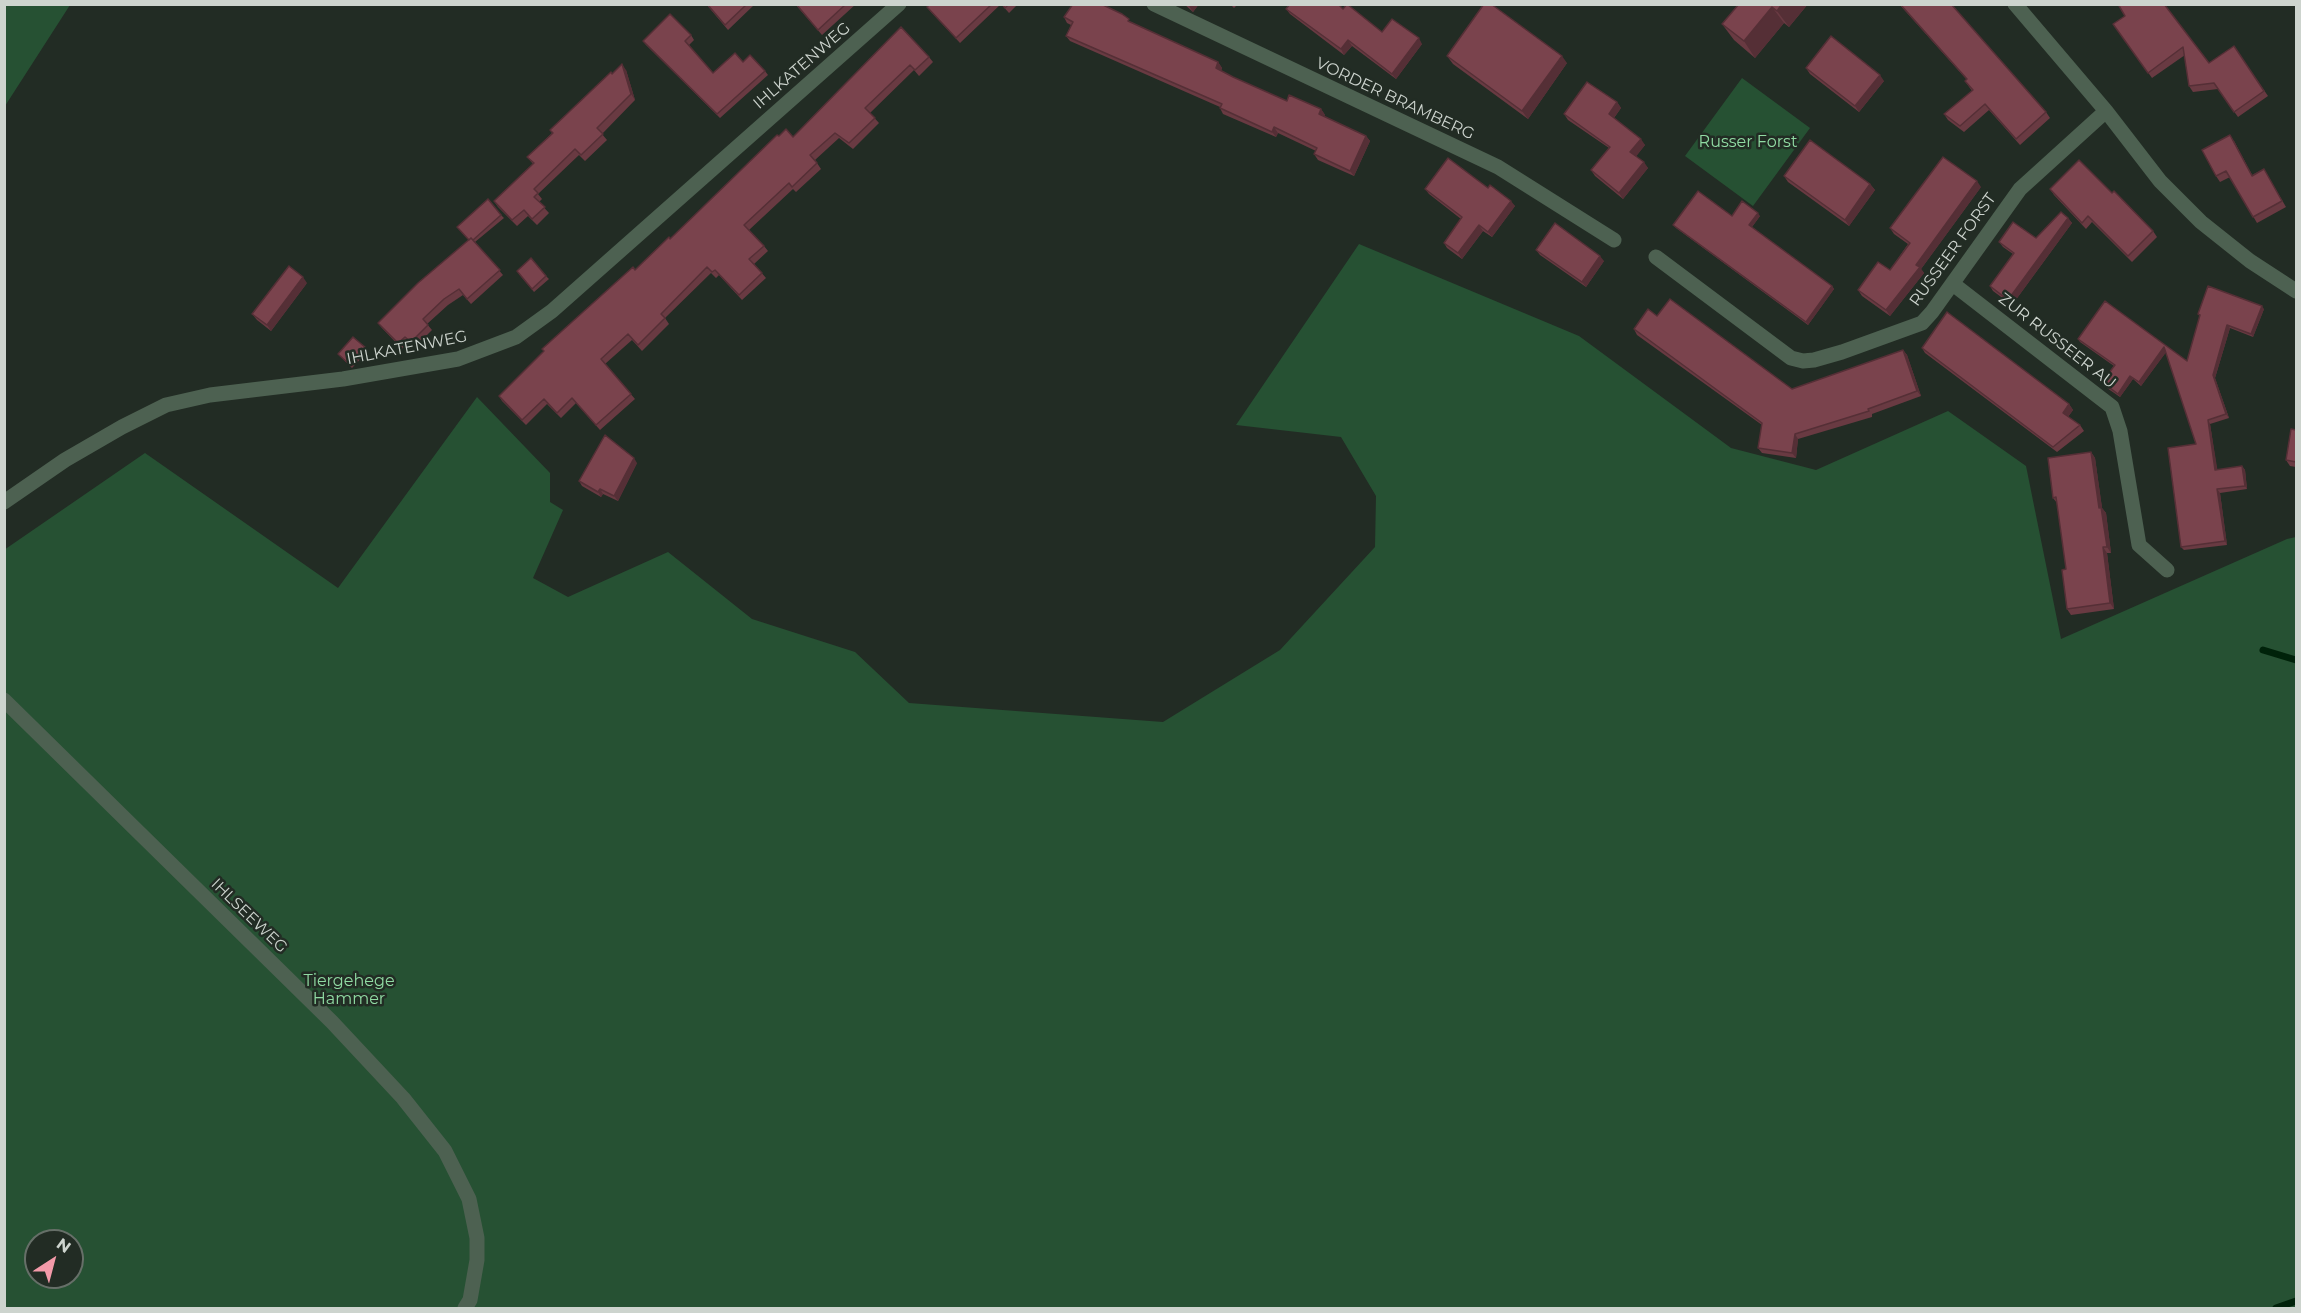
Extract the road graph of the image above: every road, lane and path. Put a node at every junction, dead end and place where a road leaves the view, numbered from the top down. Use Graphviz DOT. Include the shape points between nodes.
graph roads {
  1 [pos="899,4"];
  2 [pos="1154,4"];
  3 [pos="2015,4"];
  4 [pos="2106,111"];
  5 [pos="1614,240"];
  6 [pos="1656,257"];
  7 [pos="1953,284"];
  8 [pos="2296,291"];
  9 [pos="4,502"];
  10 [pos="2167,570"];
  11 [pos="4,700"];
  12 [pos="465,1308"];
  1 -- 9 [label="street, IHLKATENWEG" via="552,311 516,337 458,359 344,379 210,395 166,405 65,460"];
  2 -- 5 [label="street, VORDER BRAMBERG" via="1498,167"];
  3 -- 4 [label="street"];
  4 -- 7 [label="street, RUSSEER FORST" via="2020,189"];
  4 -- 8 [label="street" via="2160,181 2201,222"];
  6 -- 7 [label="street, RUSSEER FORST" via="1791,358 1803,361 1842,352 1922,323"];
  7 -- 10 [label="street, ZUR RUSSEER AU" via="2112,407 2120,430 2139,545"];
  11 -- 12 [label="street, IHLSEEWEG" via="332,1023 403,1098 445,1151 469,1199 477,1238 477,1260"];
}
